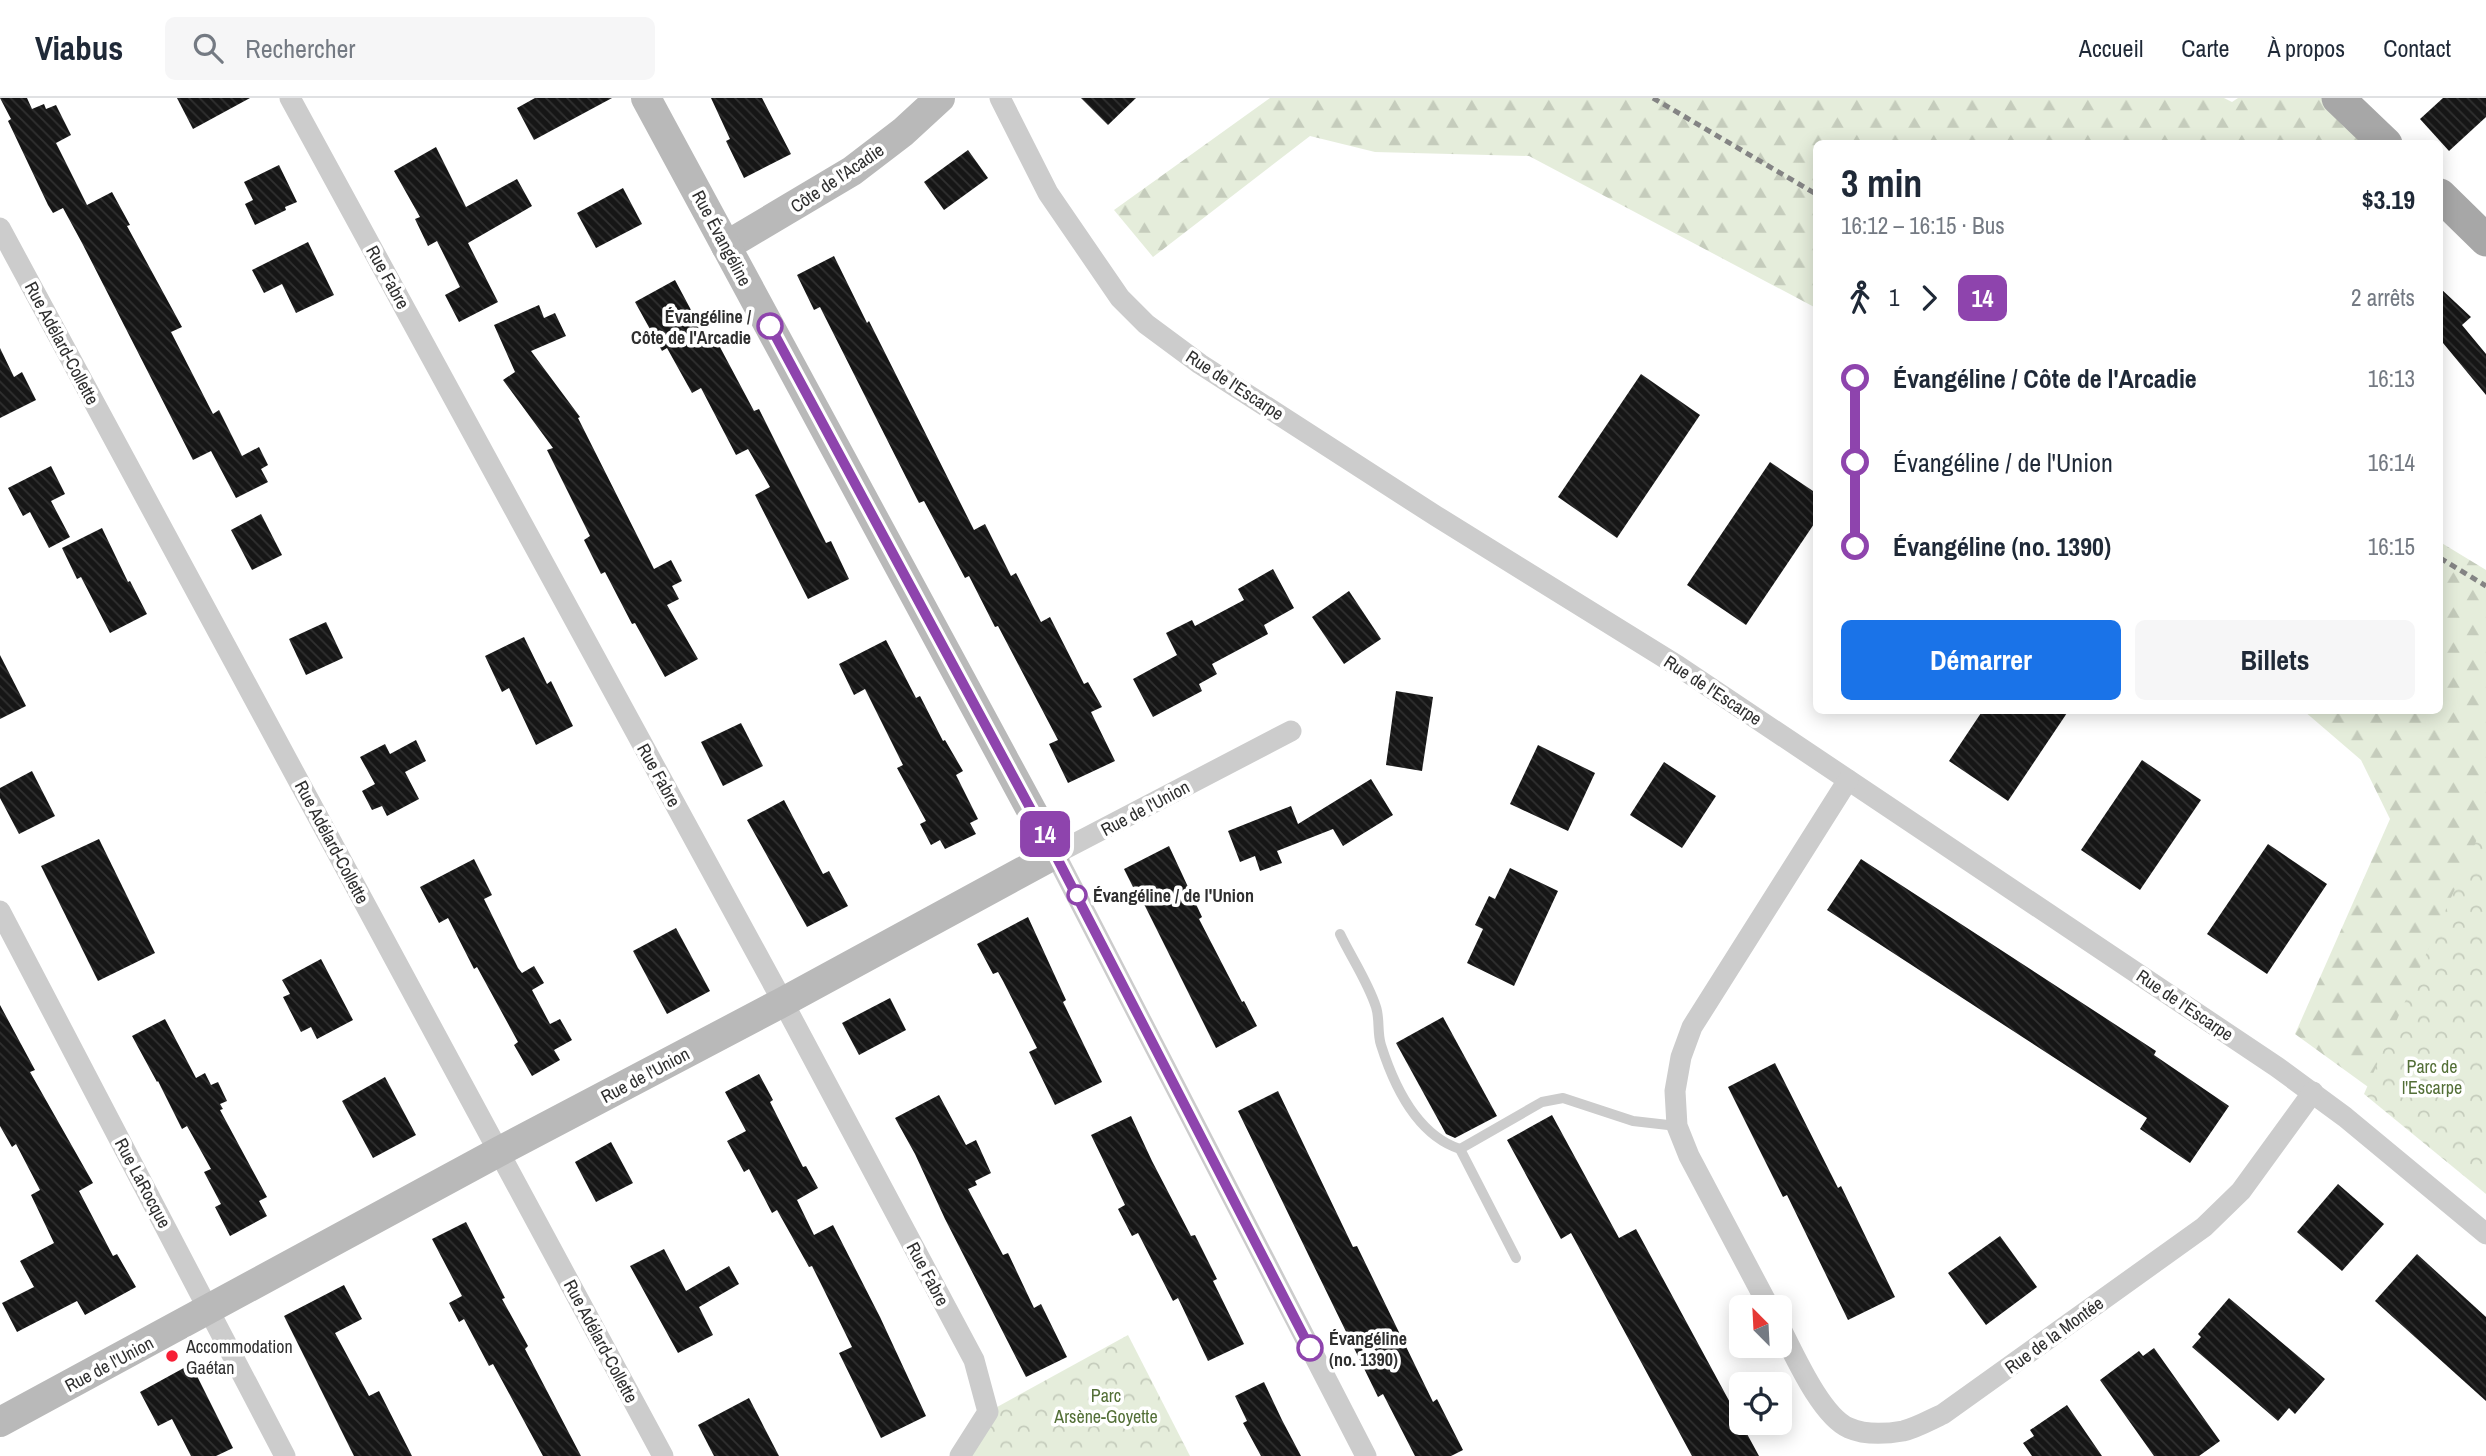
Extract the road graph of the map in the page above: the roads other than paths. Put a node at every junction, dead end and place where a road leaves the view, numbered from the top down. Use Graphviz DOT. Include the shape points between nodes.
graph roads {
  1 [pos="290,98"];
  2 [pos="646,98"];
  3 [pos="940,98"];
  4 [pos="1000,98"];
  5 [pos="2338,98"];
  6 [pos="2382,140"];
  7 [pos="2443,198"];
  8 [pos="0,228"];
  9 [pos="2486,240"];
  10 [pos="726,246"];
  11 [pos="1291,731"];
  12 [pos="1849,780"];
  13 [pos="1055,854"];
  14 [pos="0,911"];
  15 [pos="1340,934"];
  16 [pos="783,1002"];
  17 [pos="2313,1092"];
  18 [pos="1677,1126"];
  19 [pos="1460,1149"];
  20 [pos="500,1151"];
  21 [pos="2486,1234"];
  22 [pos="1517,1258"];
  23 [pos="1763,1295"];
  24 [pos="209,1310"];
  25 [pos="1792,1349"];
  26 [pos="0,1422"];
  27 [pos="285,1456"];
  28 [pos="663,1456"];
  29 [pos="960,1456"];
  30 [pos="1366,1456"];
  1 -- 16 [label="street, Rue Fabre"];
  2 -- 10 [label="street, Rue Évangéline"];
  3 -- 10 [label="street, Côte de l'Acadie" via="852,171"];
  4 -- 12 [label="street, Rue de l'Escarpe" via="1048,193 1120,299 1146,324 1211,371 1678,666"];
  5 -- 6 [label="main road"];
  7 -- 9 [label="main road"];
  8 -- 20 [label="street, Rue Adélard-Collette"];
  10 -- 13 [label="street, Rue Évangéline"];
  11 -- 13 [label="street, Rue de l'Union"];
  12 -- 17 [label="street, Rue de l'Escarpe"];
  12 -- 18 [label="street" via="1692,1027 1675,1091"];
  13 -- 16 [label="street, Rue de l'Union"];
  13 -- 30 [label="street, Rue Évangéline"];
  14 -- 24 [label="street, Rue LaRocque"];
  15 -- 19 [label="lane" via="1377,1008 1380,1042 1400,1092 1427,1131"];
  16 -- 20 [label="street, Rue de l'Union"];
  16 -- 29 [label="street, Rue Fabre" via="974,1360 988,1412"];
  17 -- 21 [label="street, Rue de l'Escarpe"];
  17 -- 25 [label="street, Rue de la Montée" via="2241,1191 2204,1227 1943,1414 1905,1431 1878,1434 1848,1428 1814,1390"];
  18 -- 19 [label="lane" via="1633,1121 1563,1098 1542,1102"];
  18 -- 23 [label="street"];
  19 -- 22 [label="lane"];
  20 -- 24 [label="street, Rue de l'Union"];
  20 -- 28 [label="street, Rue Adélard-Collette"];
  24 -- 26 [label="street, Rue de l'Union"];
  24 -- 27 [label="street, Rue LaRocque"];
}
